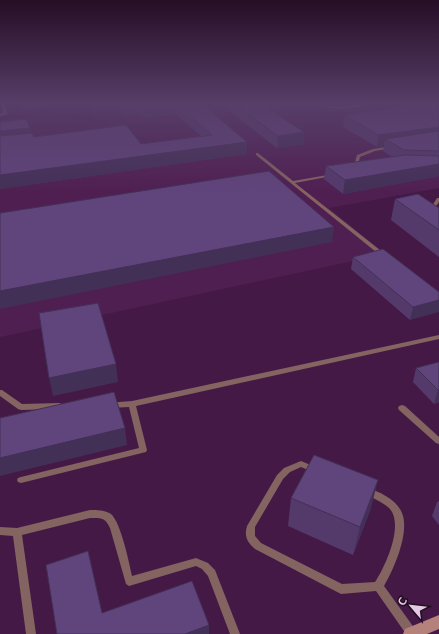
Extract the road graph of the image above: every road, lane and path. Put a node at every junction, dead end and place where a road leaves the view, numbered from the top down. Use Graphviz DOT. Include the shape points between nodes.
graph roads {
  1 [pos="396,146"];
  2 [pos="257,154"];
  3 [pos="362,170"];
  4 [pos="355,171"];
  5 [pos="347,172"];
  6 [pos="339,174"];
  7 [pos="292,182"];
  8 [pos="439,199"];
  9 [pos="439,219"];
  10 [pos="390,260"];
  11 [pos="439,337"];
  12 [pos="0,392"];
  13 [pos="132,404"];
  14 [pos="100,405"];
  15 [pos="69,406"];
  16 [pos="402,408"];
  17 [pos="439,441"];
  18 [pos="322,473"];
  19 [pos="21,480"];
  20 [pos="357,487"];
  21 [pos="0,531"];
  22 [pos="17,532"];
  23 [pos="378,586"];
  24 [pos="439,622"];
  25 [pos="31,634"];
  26 [pos="236,634"];
  27 [pos="411,634"];
  1 -- 4 [label="lane" via="358,156"];
  2 -- 7 [label="lane"];
  3 -- 4 [label="lane"];
  4 -- 5 [label="lane"];
  6 -- 7 [label="lane"];
  7 -- 10 [label="lane"];
  8 -- 9 [label="lane" via="432,209"];
  11 -- 13 [label="lane"];
  12 -- 15 [label="lane" via="21,407"];
  13 -- 14 [label="lane"];
  13 -- 19 [label="lane" via="143,450"];
  16 -- 17 [label="lane"];
  18 -- 23 [label="lane" via="301,464 287,470 280,477 251,526 251,540 341,589"];
  20 -- 23 [label="lane" via="378,495 398,513 397,539 388,569"];
  21 -- 22 [label="lane"];
  22 -- 25 [label="lane"];
  22 -- 26 [label="lane" via="90,514 109,517 114,526 129,581 185,564 201,564 212,573"];
  23 -- 27 [label="lane"];
  24 -- 27 [label="street"];
}
